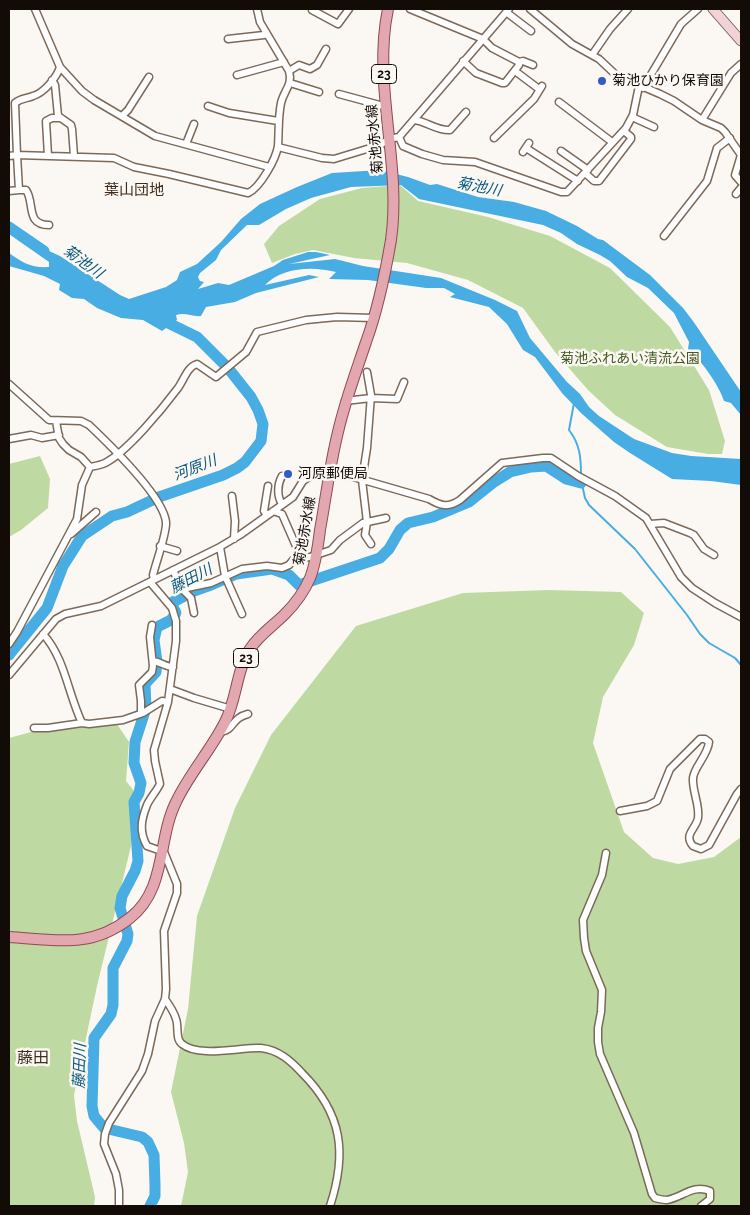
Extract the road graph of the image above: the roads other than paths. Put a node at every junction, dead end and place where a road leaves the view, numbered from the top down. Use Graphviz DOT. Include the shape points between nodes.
graph roads {
  1 [pos="35,9"];
  2 [pos="257,9"];
  3 [pos="313,9"];
  4 [pos="349,9"];
  5 [pos="388,9"];
  6 [pos="410,9"];
  7 [pos="530,9"];
  8 [pos="628,9"];
  9 [pos="698,9"];
  10 [pos="713,9"];
  11 [pos="508,10"];
  12 [pos="266,32"];
  13 [pos="531,32"];
  14 [pos="740,38"];
  15 [pos="228,39"];
  16 [pos="482,39"];
  17 [pos="326,49"];
  18 [pos="592,55"];
  19 [pos="463,61"];
  20 [pos="284,62"];
  21 [pos="519,62"];
  22 [pos="741,64"];
  23 [pos="533,65"];
  24 [pos="60,67"];
  25 [pos="289,71"];
  26 [pos="515,71"];
  27 [pos="237,75"];
  28 [pos="149,77"];
  29 [pos="52,80"];
  30 [pos="290,83"];
  31 [pos="641,87"];
  32 [pos="319,92"];
  33 [pos="339,94"];
  34 [pos="559,102"];
  35 [pos="208,106"];
  36 [pos="387,107"];
  37 [pos="466,112"];
  38 [pos="122,116"];
  39 [pos="632,117"];
  40 [pos="61,118"];
  41 [pos="414,120"];
  42 [pos="702,120"];
  43 [pos="278,121"];
  44 [pos="12,122"];
  45 [pos="194,124"];
  46 [pos="654,127"];
  47 [pos="624,131"];
  48 [pos="394,138"];
  49 [pos="494,138"];
  50 [pos="730,138"];
  51 [pos="612,142"];
  52 [pos="186,144"];
  53 [pos="278,147"];
  54 [pos="526,148"];
  55 [pos="561,151"];
  56 [pos="741,155"];
  57 [pos="9,156"];
  58 [pos="17,156"];
  59 [pos="48,156"];
  60 [pos="74,156"];
  61 [pos="269,166"];
  62 [pos="586,171"];
  63 [pos="578,181"];
  64 [pos="741,182"];
  65 [pos="19,190"];
  66 [pos="9,191"];
  67 [pos="49,225"];
  68 [pos="664,236"];
  69 [pos="374,318"];
  70 [pos="367,372"];
  71 [pos="404,382"];
  72 [pos="9,384"];
  73 [pos="370,398"];
  74 [pos="345,401"];
  75 [pos="56,421"];
  76 [pos="59,435"];
  77 [pos="9,440"];
  78 [pos="118,454"];
  79 [pos="90,467"];
  80 [pos="329,470"];
  81 [pos="282,476"];
  82 [pos="362,480"];
  83 [pos="268,486"];
  84 [pos="232,496"];
  85 [pos="282,504"];
  86 [pos="273,511"];
  87 [pos="96,512"];
  88 [pos="267,515"];
  89 [pos="386,518"];
  90 [pos="367,522"];
  91 [pos="650,524"];
  92 [pos="68,535"];
  93 [pos="234,539"];
  94 [pos="371,544"];
  95 [pos="160,546"];
  96 [pos="296,546"];
  97 [pos="220,547"];
  98 [pos="177,551"];
  99 [pos="316,555"];
  100 [pos="714,555"];
  101 [pos="173,570"];
  102 [pos="225,576"];
  103 [pos="152,580"];
  104 [pos="182,589"];
  105 [pos="194,613"];
  106 [pos="242,614"];
  107 [pos="741,616"];
  108 [pos="152,626"];
  109 [pos="43,634"];
  110 [pos="9,644"];
  111 [pos="154,661"];
  112 [pos="173,667"];
  113 [pos="9,675"];
  114 [pos="170,689"];
  115 [pos="168,702"];
  116 [pos="231,709"];
  117 [pos="141,714"];
  118 [pos="248,714"];
  119 [pos="82,723"];
  120 [pos="34,728"];
  121 [pos="220,732"];
  122 [pos="741,789"];
  123 [pos="620,811"];
  124 [pos="164,852"];
  125 [pos="606,853"];
  126 [pos="9,937"];
  127 [pos="165,999"];
  128 [pos="119,1206"];
  129 [pos="330,1206"];
  130 [pos="701,1206"];
  1 -- 24 [label="street"];
  2 -- 12 [label="street"];
  3 -- 4 [label="street" via="338,24"];
  5 -- 36 [label="main road, 菊池赤水線 / 23" via="383,42"];
  6 -- 16 [label="street"];
  7 -- 18 [label="street" via="572,44"];
  8 -- 18 [label="street"];
  9 -- 31 [label="street" via="681,24"];
  10 -- 14 [label="main road"];
  11 -- 13 [label="street"];
  11 -- 16 [label="street"];
  12 -- 15 [label="street"];
  12 -- 20 [label="street"];
  16 -- 19 [label="street"];
  16 -- 21 [label="street"];
  17 -- 25 [label="street" via="317,65 310,70 299,65"];
  18 -- 31 [label="street" via="616,75"];
  19 -- 26 [label="street" via="476,72 502,84"];
  19 -- 41 [label="street"];
  20 -- 25 [label="street"];
  20 -- 27 [label="street"];
  21 -- 23 [label="street"];
  21 -- 26 [label="street"];
  22 -- 42 [label="street" via="731,73"];
  24 -- 29 [label="street"];
  24 -- 38 [label="street" via="86,94"];
  25 -- 30 [label="street"];
  26 -- 49 [label="street" via="541,87 534,100"];
  28 -- 38 [label="street"];
  29 -- 40 [label="street"];
  29 -- 44 [label="street" via="36,96 19,99 15,103"];
  30 -- 32 [label="street"];
  30 -- 43 [label="street"];
  31 -- 39 [label="street"];
  31 -- 42 [label="street" via="674,101"];
  33 -- 36 [label="street"];
  34 -- 51 [label="street"];
  35 -- 43 [label="street"];
  36 -- 48 [label="main road, 菊池赤水線 / 23"];
  37 -- 41 [label="street" via="450,130 444,131"];
  38 -- 52 [label="street" via="155,136"];
  39 -- 46 [label="street"];
  39 -- 47 [label="street"];
  40 -- 59 [label="street" via="46,121"];
  40 -- 60 [label="street" via="72,129"];
  41 -- 48 [label="street"];
  42 -- 50 [label="street" via="721,128"];
  43 -- 53 [label="street"];
  44 -- 58 [label="street"];
  45 -- 52 [label="street"];
  47 -- 51 [label="street"];
  47 -- 62 [label="street" via="631,139 599,181 594,181"];
  48 -- 53 [label="street" via="334,159"];
  48 -- 63 [label="street" via="422,154 443,160 475,162 561,192 567,192"];
  48 -- 69 [label="main road, 菊池赤水線 / 23" via="391,156 393,208 388,255"];
  50 -- 56 [label="street"];
  50 -- 68 [label="street" via="717,148 707,181"];
  51 -- 62 [label="street"];
  52 -- 61 [label="street"];
  53 -- 61 [label="street"];
  54 -- 63 [label="street"];
  55 -- 62 [label="street"];
  56 -- 64 [label="street" via="735,175"];
  57 -- 58 [label="street"];
  58 -- 59 [label="street"];
  58 -- 65 [label="street"];
  59 -- 60 [label="street"];
  60 -- 61 [label="street" via="114,158 134,167 248,193 263,179"];
  62 -- 63 [label="street"];
  65 -- 66 [label="street"];
  65 -- 67 [label="street" via="26,190 30,195 31,214 36,220"];
  69 -- 74 [label="main road, 菊池赤水線 / 23"];
  69 -- 78 [label="street" via="306,320 257,332 240,358 216,377 197,364 192,366 154,418"];
  70 -- 73 [label="street"];
  71 -- 73 [label="street" via="397,399"];
  72 -- 75 [label="street" via="49,420"];
  73 -- 74 [label="street"];
  73 -- 82 [label="street"];
  74 -- 80 [label="main road, 菊池赤水線 / 23"];
  75 -- 76 [label="street"];
  75 -- 78 [label="street" via="81,421 89,425"];
  76 -- 77 [label="street" via="42,438 31,435"];
  76 -- 79 [label="street" via="69,450"];
  78 -- 79 [label="street"];
  78 -- 95 [label="street" via="163,510 166,524"];
  79 -- 92 [label="street" via="82,485 77,519"];
  80 -- 82 [label="street"];
  80 -- 85 [label="street" via="309,476"];
  80 -- 99 [label="main road, 菊池赤水線 / 23"];
  81 -- 85 [label="street" via="278,498"];
  82 -- 90 [label="street"];
  82 -- 91 [label="street" via="445,506 460,500 502,463 551,458 615,496"];
  83 -- 88 [label="street" via="264,511"];
  84 -- 93 [label="street"];
  85 -- 86 [label="street"];
  86 -- 88 [label="street"];
  86 -- 96 [label="street" via="282,514"];
  87 -- 92 [label="street"];
  88 -- 93 [label="street"];
  89 -- 90 [label="street"];
  90 -- 94 [label="street" via="365,535"];
  90 -- 99 [label="street" via="340,540 332,550"];
  91 -- 100 [label="street" via="664,523 690,533"];
  91 -- 107 [label="street" via="680,577 715,603"];
  92 -- 110 [label="street"];
  93 -- 97 [label="street"];
  95 -- 98 [label="street"];
  95 -- 103 [label="street"];
  97 -- 101 [label="street"];
  97 -- 102 [label="street"];
  99 -- 102 [label="street" via="294,559 282,568 242,569"];
  99 -- 116 [label="main road, 菊池赤水線 / 23" via="303,592 248,652"];
  101 -- 103 [label="street"];
  101 -- 104 [label="street"];
  102 -- 104 [label="street" via="211,583"];
  102 -- 106 [label="street"];
  103 -- 109 [label="street" via="101,606 65,614"];
  103 -- 112 [label="street" via="172,608 176,621"];
  104 -- 105 [label="street" via="191,598"];
  108 -- 111 [label="street" via="150,637"];
  109 -- 113 [label="street"];
  109 -- 119 [label="street" via="60,664"];
  111 -- 112 [label="street"];
  111 -- 117 [label="street" via="152,672 139,684"];
  112 -- 114 [label="street"];
  114 -- 115 [label="street"];
  114 -- 116 [label="street"];
  115 -- 117 [label="street"];
  115 -- 124 [label="street" via="154,750 160,784 147,804 141,836 147,846"];
  116 -- 121 [label="main road, 菊池赤水線 / 23"];
  117 -- 119 [label="street" via="123,720"];
  118 -- 121 [label="street" via="236,719 225,732"];
  119 -- 120 [label="street"];
  121 -- 124 [label="main road, 菊池赤水線 / 23" via="174,804"];
  122 -- 123 [label="street" via="710,845 701,849 693,846 688,840 698,818 693,777 709,742 700,739 670,769 657,801"];
  124 -- 126 [label="main road, 菊池赤水線 / 23" via="152,890 133,917 102,936 76,941"];
  124 -- 127 [label="street" via="177,884 164,931"];
  125 -- 130 [label="street" via="602,875 584,920 586,950 602,990 598,1028 600,1054 634,1133 652,1194 655,1198 667,1200 693,1188 710,1190 710,1199"];
  127 -- 128 [label="street" via="155,1021 142,1071 105,1134 104,1144 116,1174"];
  127 -- 129 [label="street" via="177,1021 178,1039 182,1044 206,1051 261,1048 274,1051 290,1061 314,1086 329,1108 339,1137 340,1166"];
}
